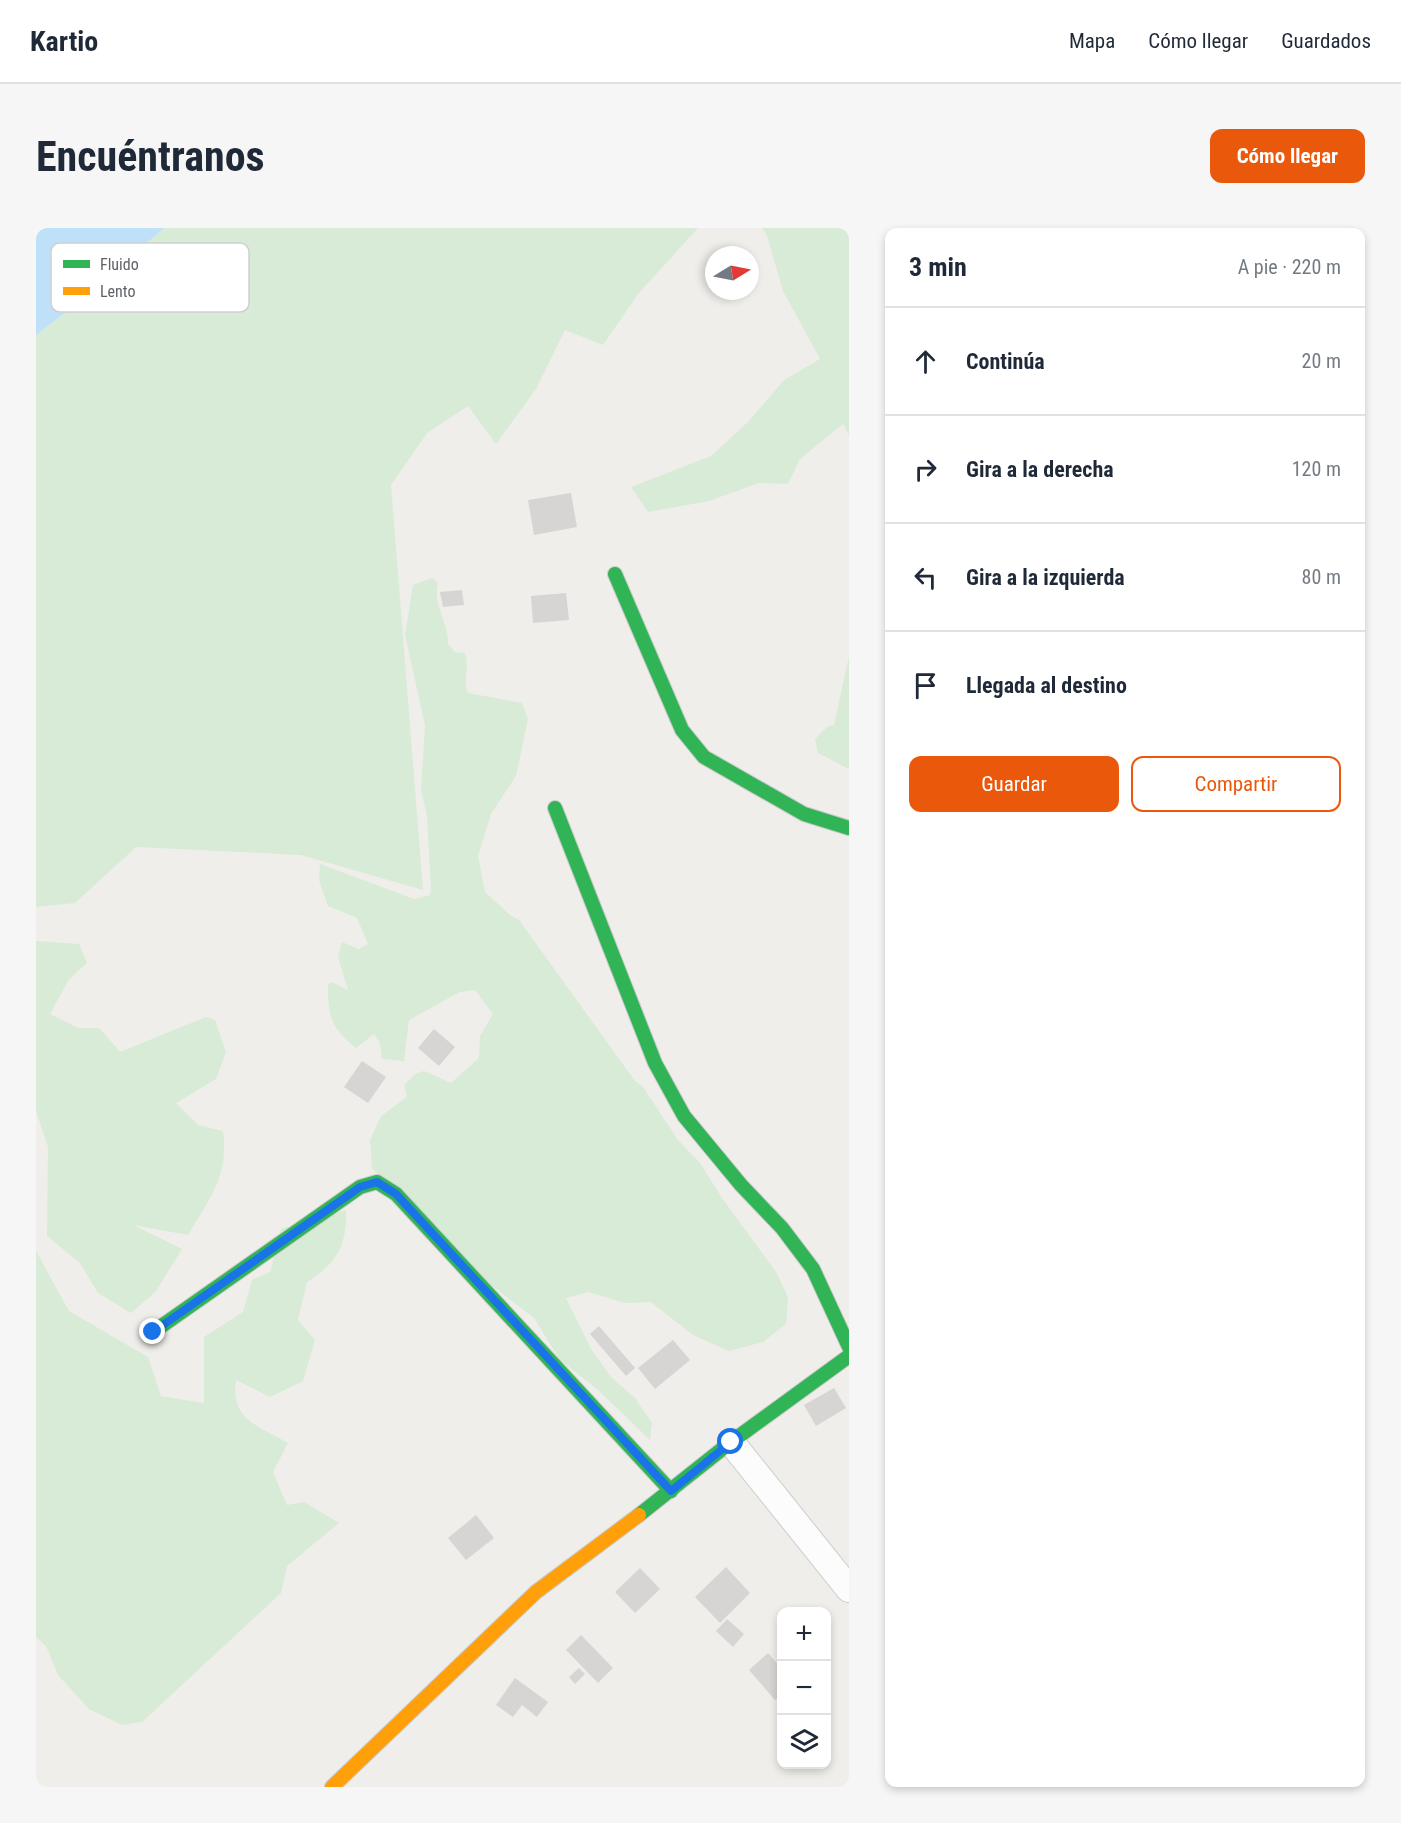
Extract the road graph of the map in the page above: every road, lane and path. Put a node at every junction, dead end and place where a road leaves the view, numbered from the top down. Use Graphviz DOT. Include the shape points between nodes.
graph roads {
  1 [pos="615,574"];
  2 [pos="555,808"];
  3 [pos="849,828"];
  4 [pos="153,1332"];
  5 [pos="849,1347"];
  6 [pos="849,1356"];
  7 [pos="731,1442"];
  8 [pos="671,1491"];
  9 [pos="849,1589"];
  10 [pos="332,1787"];
  1 -- 3 [label="street" via="682,730 704,757 804,814"];
  2 -- 5 [label="street" via="660,1072 684,1116 813,1269"];
  4 -- 8 [label="street" via="360,1187 377,1182 396,1194"];
  6 -- 7 [label="street"];
  7 -- 8 [label="street"];
  7 -- 9 [label="street"];
  8 -- 10 [label="street" via="536,1592"];
}
